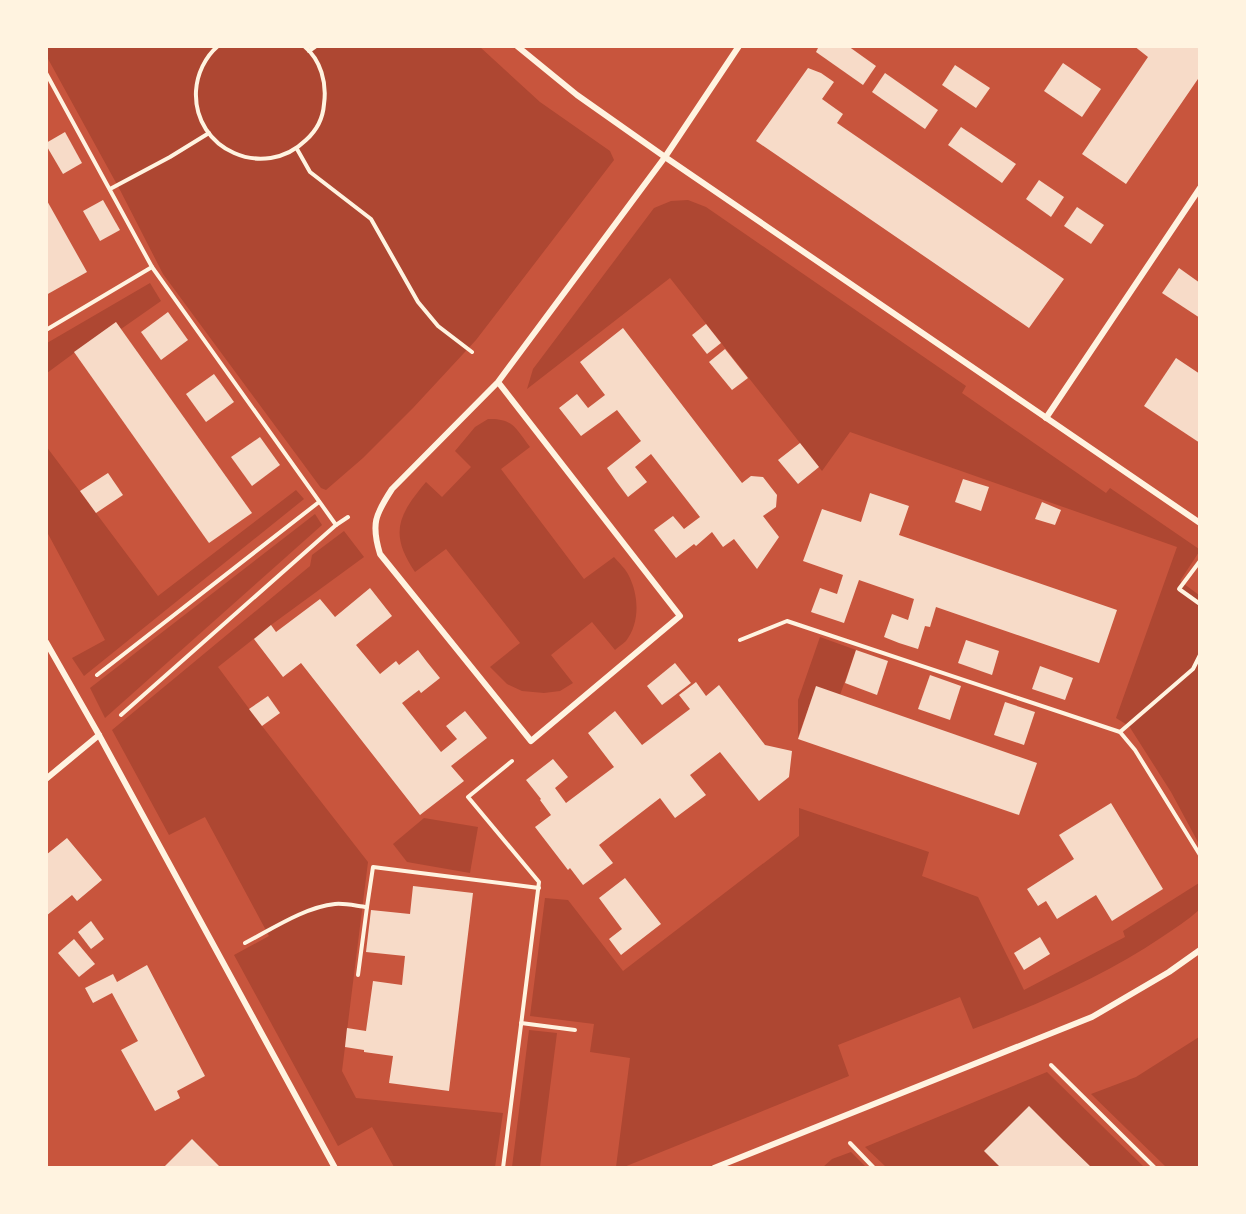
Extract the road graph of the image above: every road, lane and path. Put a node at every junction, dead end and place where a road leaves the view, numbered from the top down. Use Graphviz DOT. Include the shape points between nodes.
graph roads {
  1 [pos="304,46"];
  2 [pos="316,46"];
  3 [pos="517,46"];
  4 [pos="739,46"];
  5 [pos="215,47"];
  6 [pos="309,51"];
  7 [pos="46,74"];
  8 [pos="209,133"];
  9 [pos="297,149"];
  10 [pos="665,157"];
  11 [pos="1200,188"];
  12 [pos="110,189"];
  13 [pos="152,267"];
  14 [pos="46,330"];
  15 [pos="472,352"];
  16 [pos="498,382"];
  17 [pos="1046,418"];
  18 [pos="319,502"];
  19 [pos="1200,523"];
  20 [pos="1200,561"];
  21 [pos="1200,604"];
  22 [pos="740,639"];
  23 [pos="46,642"];
  24 [pos="1200,655"];
  25 [pos="74,693"];
  26 [pos="1120,732"];
  27 [pos="99,735"];
  28 [pos="531,741"];
  29 [pos="46,779"];
  30 [pos="1200,855"];
  31 [pos="539,888"];
  32 [pos="367,907"];
  33 [pos="1200,950"];
  34 [pos="220,957"];
  35 [pos="358,975"];
  36 [pos="521,1023"];
  37 [pos="575,1030"];
  38 [pos="1028,1042"];
  39 [pos="334,1167"];
  40 [pos="503,1167"];
  41 [pos="714,1167"];
  42 [pos="1155,1167"];
  1 -- 6 [label="path"];
  2 -- 6 [label="path"];
  3 -- 10 [label="street" via="577,95"];
  4 -- 10 [label="street"];
  5 -- 8 [label="path" via="197,81 200,117"];
  6 -- 9 [label="path" via="321,70 326,92 323,113 313,134"];
  7 -- 12 [label="path"];
  8 -- 9 [label="path" via="240,156 260,160"];
  8 -- 12 [label="path"];
  9 -- 15 [label="path" via="310,172 371,219 418,302 438,326"];
  10 -- 16 [label="street"];
  10 -- 17 [label="street"];
  11 -- 17 [label="street"];
  12 -- 13 [label="path"];
  13 -- 14 [label="path"];
  13 -- 18 [label="path"];
  16 -- 28 [label="street" via="392,489 375,519 375,537 380,554"];
  16 -- 28 [label="street" via="680,615"];
  17 -- 19 [label="street"];
  18 -- 25 [label="path"];
  18 -- 27 [label="path" via="336,525"];
  20 -- 21 [label="path" via="1179,589"];
  22 -- 26 [label="path" via="787,621"];
  23 -- 25 [label="street"];
  24 -- 26 [label="path" via="1193,669"];
  25 -- 27 [label="street"];
  26 -- 30 [label="path"];
  27 -- 29 [label="street"];
  27 -- 34 [label="street"];
  28 -- 31 [label="path" via="468,797 539,882"];
  31 -- 32 [label="path" via="373,867"];
  31 -- 36 [label="path"];
  32 -- 34 [label="path" via="336,903 313,909"];
  32 -- 35 [label="path"];
  33 -- 38 [label="street" via="1092,1017"];
  34 -- 39 [label="street"];
  36 -- 37 [label="path"];
  36 -- 40 [label="path"];
  38 -- 41 [label="street"];
  38 -- 42 [label="path"];
}
